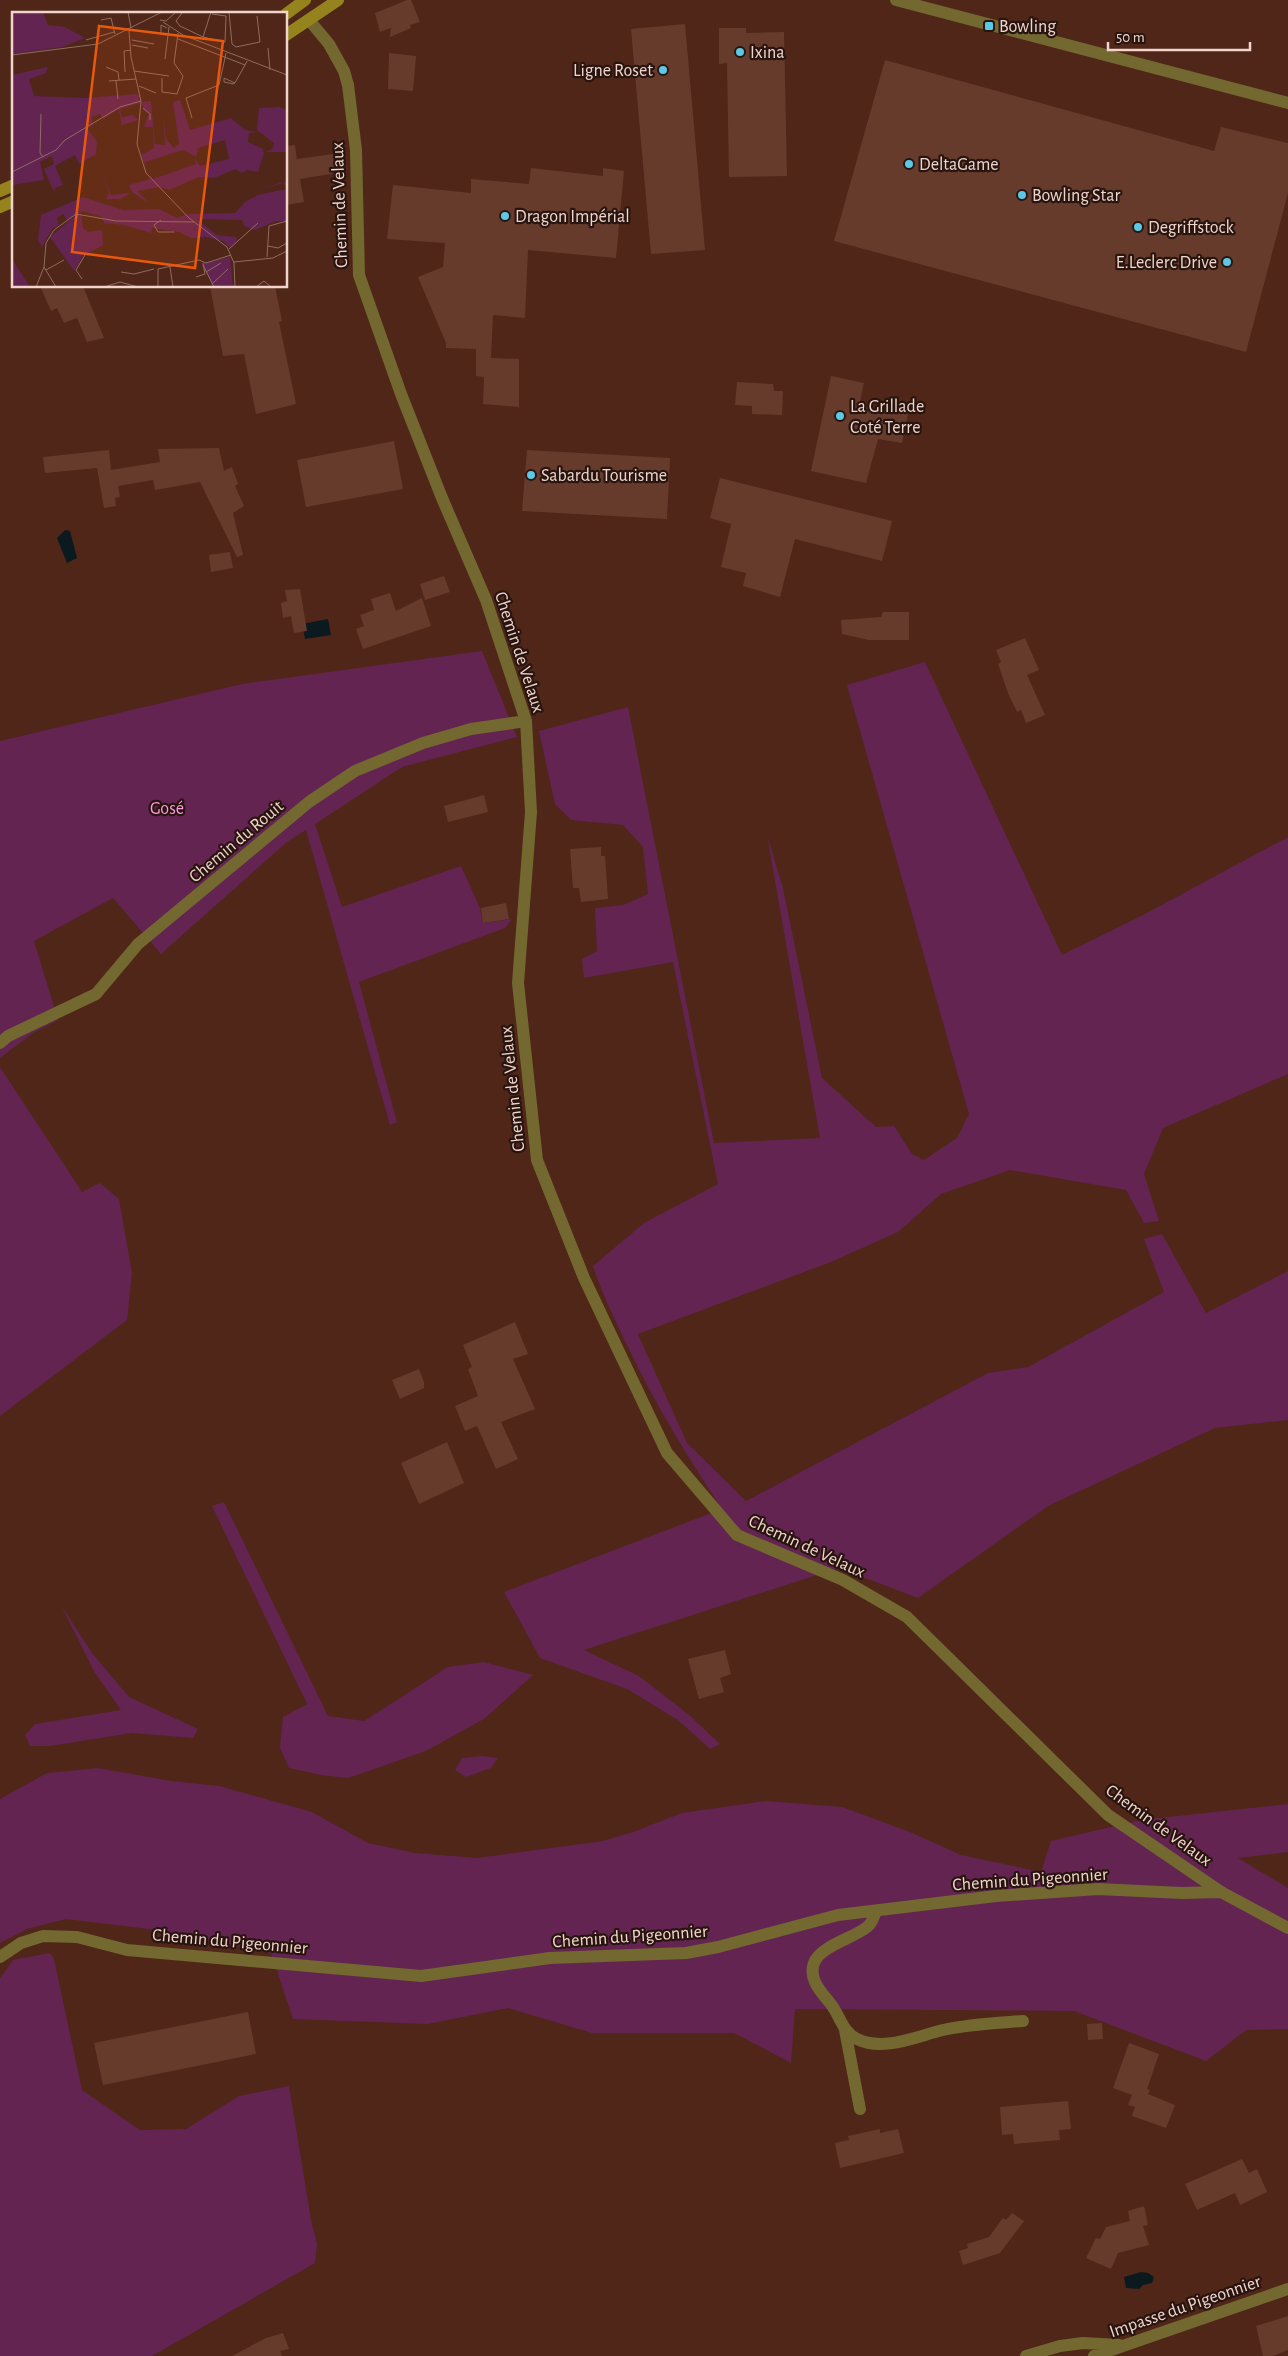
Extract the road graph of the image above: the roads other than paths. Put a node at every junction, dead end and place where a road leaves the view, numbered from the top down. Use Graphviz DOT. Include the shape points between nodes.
graph roads {
  1 [pos="306,0"];
  2 [pos="338,0"];
  3 [pos="896,0"];
  4 [pos="288,13"];
  5 [pos="309,20"];
  6 [pos="288,34"];
  7 [pos="1288,103"];
  8 [pos="12,186"];
  9 [pos="0,191"];
  10 [pos="12,202"];
  11 [pos="0,207"];
  12 [pos="526,721"];
  13 [pos="0,1043"];
  14 [pos="1222,1892"];
  15 [pos="876,1911"];
  16 [pos="1288,1928"];
  17 [pos="0,1957"];
  18 [pos="1023,2022"];
  19 [pos="845,2030"];
  20 [pos="860,2109"];
  21 [pos="1288,2289"];
  22 [pos="1129,2345"];
  23 [pos="1026,2356"];
  24 [pos="1094,2356"];
  1 -- 4 [label="main road"];
  2 -- 5 [label="main road"];
  3 -- 7 [label="street"];
  5 -- 6 [label="main road"];
  5 -- 12 [label="street, Chemin de Velaux" via="329,44 348,85 356,150 359,275 401,394 486,600"];
  8 -- 9 [label="main road"];
  10 -- 11 [label="main road"];
  12 -- 13 [label="street, Chemin du Rouit" via="471,729 423,743 355,771 309,802 138,944 96,994 8,1036"];
  12 -- 14 [label="street, Chemin de Velaux" via="531,812 518,983 537,1160 584,1278 667,1453 737,1535 843,1580 907,1617 1108,1815"];
  14 -- 15 [label="street, Chemin du Pigeonnier" via="1182,1894 1098,1889 996,1896"];
  14 -- 16 [label="street"];
  15 -- 17 [label="street, Chemin du Pigeonnier" via="838,1915 686,1953 550,1958 421,1976 127,1950 77,1937 43,1936 21,1943"];
  15 -- 19 [label="street" via="869,1926 824,1951 814,1962 812,1974 818,1988"];
  18 -- 19 [label="street" via="951,2029 893,2042 873,2043 857,2039"];
  19 -- 20 [label="street"];
  21 -- 22 [label="street, Impasse du Pigeonnier"];
  22 -- 23 [label="street" via="1083,2343"];
  22 -- 24 [label="street, Impasse du Pigeonnier"];
}
